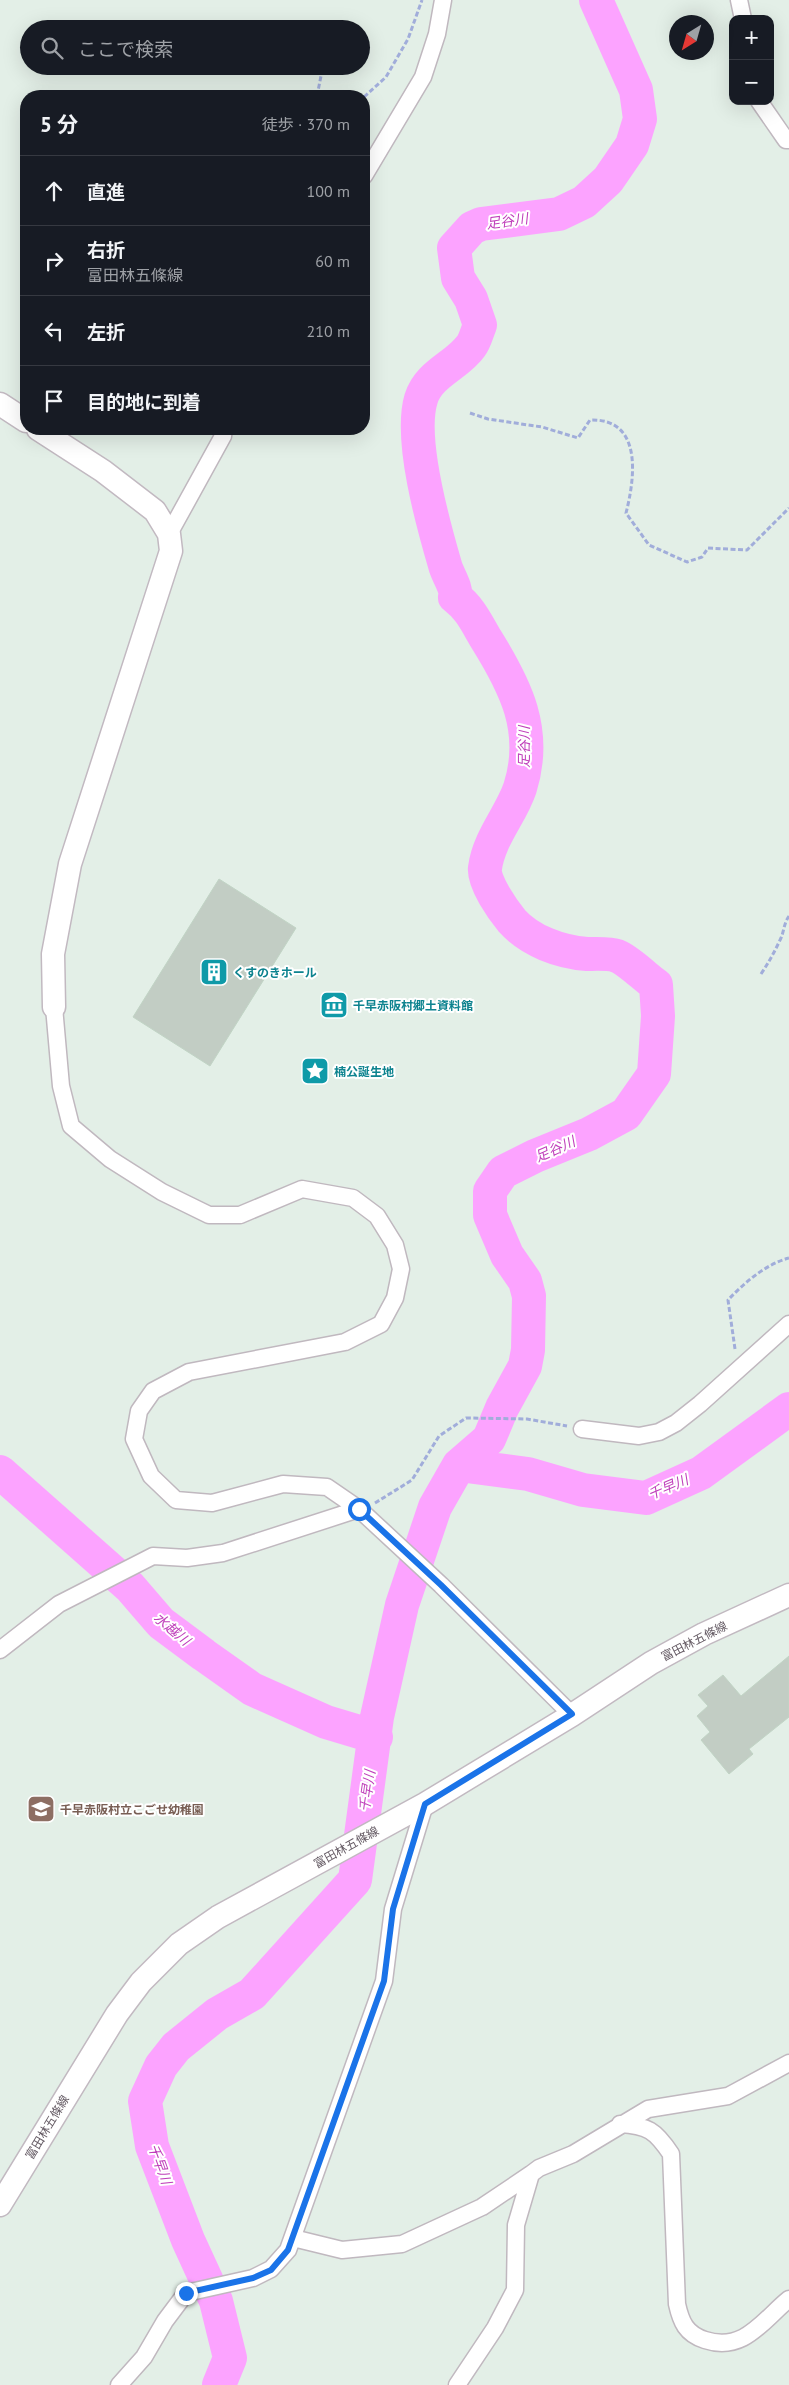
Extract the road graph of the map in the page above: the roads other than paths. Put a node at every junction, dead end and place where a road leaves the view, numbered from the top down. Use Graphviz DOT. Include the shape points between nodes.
graph roads {
  1 [pos="443,0"];
  2 [pos="740,0"];
  3 [pos="742,15"];
  4 [pos="762,105"];
  5 [pos="789,140"];
  6 [pos="370,166"];
  7 [pos="0,404"];
  8 [pos="20,417"];
  9 [pos="47,435"];
  10 [pos="223,435"];
  11 [pos="169,534"];
  12 [pos="54,1007"];
  13 [pos="789,1324"];
  14 [pos="582,1429"];
  15 [pos="359,1509"];
  16 [pos="789,1594"];
  17 [pos="0,1650"];
  18 [pos="572,1714"];
  19 [pos="425,1804"];
  20 [pos="789,2063"];
  21 [pos="620,2124"];
  22 [pos="531,2174"];
  23 [pos="0,2205"];
  24 [pos="293,2238"];
  25 [pos="789,2299"];
  26 [pos="119,2385"];
  27 [pos="457,2385"];
  1 -- 6 [label="street" via="437,34 422,76"];
  2 -- 3 [label="street"];
  4 -- 5 [label="street"];
  7 -- 8 [label="main road"];
  9 -- 11 [label="main road" via="103,471 155,511"];
  10 -- 11 [label="street"];
  11 -- 12 [label="main road" via="170,551 70,864 53,954"];
  12 -- 15 [label="street" via="60,1086 71,1126 110,1159 162,1192 209,1215 240,1215 302,1189 353,1198 377,1216 395,1245 401,1269 395,1298 381,1324 344,1342 189,1372 153,1391 139,1411 134,1439 151,1476 176,1500 212,1503 284,1484 327,1487"];
  13 -- 14 [label="street" via="676,1423 659,1432 639,1436"];
  15 -- 17 [label="street" via="223,1553 187,1558 153,1556 59,1604"];
  15 -- 18 [label="street"];
  16 -- 18 [label="main road, 富田林五條線" via="651,1663"];
  18 -- 19 [label="main road, 富田林五條線"];
  19 -- 23 [label="main road, 富田林五條線" via="218,1917 179,1944 142,1982 96,2047"];
  19 -- 24 [label="street" via="393,1909 384,1981"];
  20 -- 21 [label="street" via="728,2096 648,2109"];
  21 -- 22 [label="street" via="573,2154"];
  21 -- 25 [label="street" via="638,2126 658,2135 671,2154 677,2304 682,2324 701,2339 717,2344 739,2340 758,2328"];
  22 -- 24 [label="street" via="482,2207 402,2244 342,2250"];
  22 -- 27 [label="street" via="516,2224 514,2290 495,2328"];
  24 -- 26 [label="street" via="288,2250 271,2270 245,2280 186,2293 144,2357"];
}
